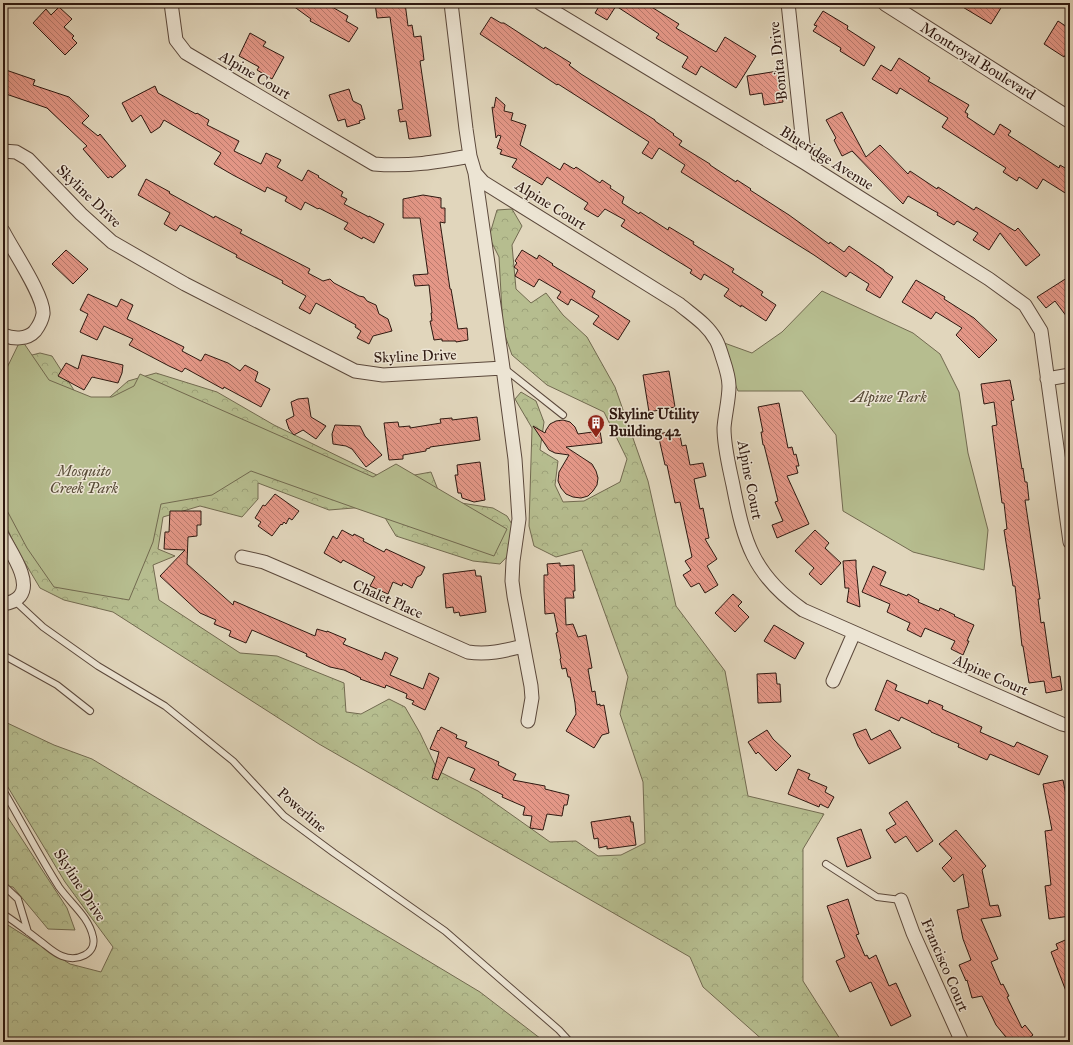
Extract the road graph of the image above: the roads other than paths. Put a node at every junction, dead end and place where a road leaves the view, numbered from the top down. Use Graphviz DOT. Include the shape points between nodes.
graph roads {
  1 [pos="171,3"];
  2 [pos="452,3"];
  3 [pos="540,3"];
  4 [pos="788,3"];
  5 [pos="886,3"];
  6 [pos="1070,120"];
  7 [pos="3,151"];
  8 [pos="470,156"];
  9 [pos="805,163"];
  10 [pos="475,173"];
  11 [pos="3,231"];
  12 [pos="3,335"];
  13 [pos="503,368"];
  14 [pos="1070,375"];
  15 [pos="1047,379"];
  16 [pos="563,416"];
  17 [pos="3,537"];
  18 [pos="1070,542"];
  19 [pos="242,557"];
  20 [pos="9,603"];
  21 [pos="854,633"];
  22 [pos="523,646"];
  23 [pos="3,655"];
  24 [pos="833,681"];
  25 [pos="90,711"];
  26 [pos="528,721"];
  27 [pos="1070,726"];
  28 [pos="3,790"];
  29 [pos="826,864"];
  30 [pos="3,885"];
  31 [pos="901,900"];
  32 [pos="3,914"];
  33 [pos="28,932"];
  34 [pos="570,1042"];
  35 [pos="962,1042"];
  1 -- 8 [label="street, Alpine Court" via="176,40 186,53 374,164 398,166"];
  2 -- 8 [label="street"];
  3 -- 9 [label="street, Blueridge Avenue"];
  4 -- 9 [label="street, Bonita Drive"];
  5 -- 6 [label="street, Montroyal Boulevard"];
  7 -- 13 [label="street, Skyline Drive" via="16,152 28,159 112,242 185,284 355,372 383,375"];
  8 -- 10 [label="street"];
  9 -- 15 [label="street, Blueridge Avenue" via="983,275 1025,305 1041,331"];
  10 -- 13 [label="street"];
  10 -- 21 [label="street, Alpine Court" via="483,182 679,304 708,329 716,340 727,371 729,385 724,428 726,451 748,546 767,578 784,596 803,610"];
  11 -- 12 [label="street" via="39,296 43,314 39,324 27,336 10,338"];
  13 -- 16 [label="lane"];
  13 -- 22 [label="street" via="515,459 519,518 512,581"];
  14 -- 15 [label="street"];
  15 -- 18 [label="street, Blueridge Avenue"];
  17 -- 20 [label="street" via="22,573 23,582 20,596"];
  19 -- 22 [label="street, Chalet Place" via="264,562 468,652 490,653"];
  20 -- 34 [label="lane, Powerline" via="98,666 165,706 233,761 284,816 444,931"];
  21 -- 24 [label="street"];
  21 -- 27 [label="street, Alpine Court"];
  22 -- 26 [label="street" via="532,698"];
  23 -- 25 [label="lane" via="57,685"];
  28 -- 33 [label="lane, Skyline Drive" via="59,887 90,926 94,945 90,952 82,957 63,956"];
  29 -- 31 [label="lane" via="877,897"];
  30 -- 33 [label="lane" via="18,899"];
  31 -- 35 [label="street, Francisco Court"];
  32 -- 33 [label="lane, Skyline Drive"];
}
